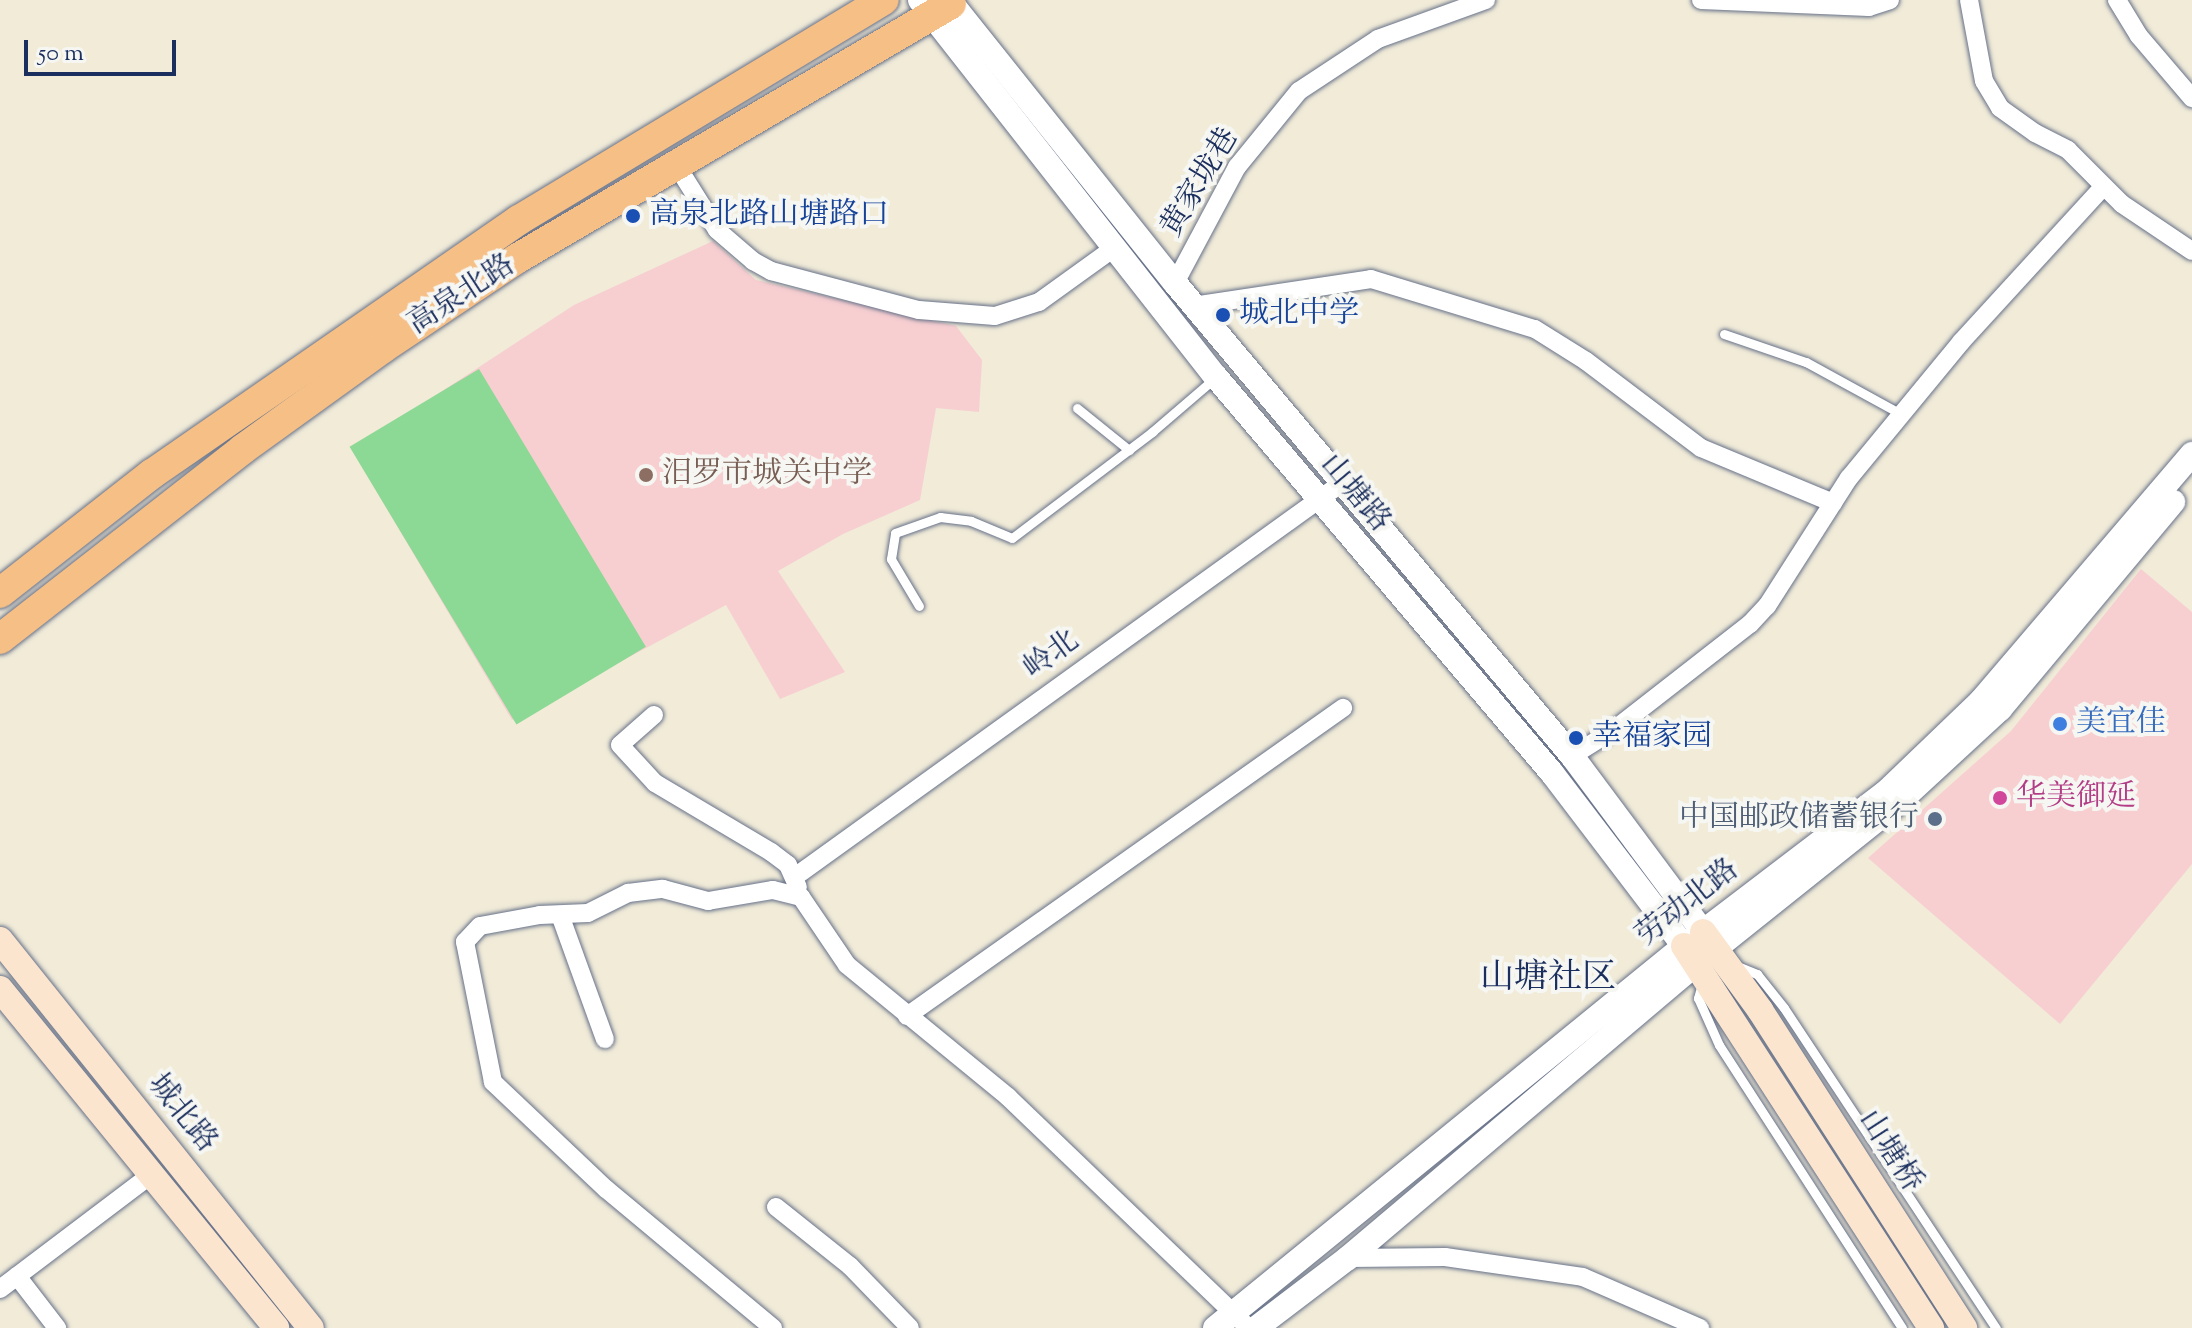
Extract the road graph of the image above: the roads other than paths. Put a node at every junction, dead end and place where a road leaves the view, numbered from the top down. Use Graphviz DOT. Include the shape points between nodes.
graph roads {
  1 [pos="884,0"];
  2 [pos="1486,0"];
  3 [pos="1701,0"];
  4 [pos="1890,0"];
  5 [pos="1969,0"];
  6 [pos="2117,0"];
  7 [pos="942,4"];
  8 [pos="2192,98"];
  9 [pos="677,166"];
  10 [pos="2102,188"];
  11 [pos="1114,248"];
  12 [pos="2192,251"];
  13 [pos="1175,283"];
  14 [pos="1193,306"];
  15 [pos="1724,334"];
  16 [pos="1216,377"];
  17 [pos="1077,408"];
  18 [pos="1901,414"];
  19 [pos="1129,450"];
  20 [pos="2192,454"];
  21 [pos="2192,479"];
  22 [pos="1342,483"];
  23 [pos="1316,500"];
  24 [pos="1833,503"];
  25 [pos="0,593"];
  26 [pos="919,606"];
  27 [pos="0,639"];
  28 [pos="1343,708"];
  29 [pos="654,715"];
  30 [pos="1572,756"];
  31 [pos="796,876"];
  32 [pos="801,897"];
  33 [pos="560,915"];
  34 [pos="0,940"];
  35 [pos="1705,955"];
  36 [pos="0,989"];
  37 [pos="1760,1010"];
  38 [pos="907,1016"];
  39 [pos="1737,1029"];
  40 [pos="605,1039"];
  41 [pos="152,1174"];
  42 [pos="776,1207"];
  43 [pos="1348,1258"];
  44 [pos="17,1276"];
  45 [pos="0,1289"];
  46 [pos="1232,1323"];
  47 [pos="57,1328"];
  48 [pos="276,1328"];
  49 [pos="311,1328"];
  50 [pos="773,1328"];
  51 [pos="910,1328"];
  52 [pos="1256,1328"];
  53 [pos="1700,1328"];
  54 [pos="1902,1328"];
  55 [pos="1931,1328"];
  56 [pos="1964,1328"];
  57 [pos="1996,1328"];
  1 -- 25 [label="main road, 高泉北路" via="519,220 152,474"];
  2 -- 13 [label="street, 黄家垅巷" via="1378,39 1299,91 1237,167"];
  3 -- 4 [label="street" via="1869,7"];
  5 -- 10 [label="street" via="1984,81 2000,108 2068,150"];
  6 -- 8 [label="street" via="2139,36"];
  7 -- 9 [label="main road, 高泉北路"];
  7 -- 11 [label="street, 山塘路"];
  7 -- 13 [label="street, 山塘路"];
  9 -- 11 [label="street" via="717,230 753,261 771,271 919,310 995,316 1039,302"];
  9 -- 27 [label="main road, 高泉北路" via="518,258 383,348 243,449"];
  10 -- 12 [label="street"];
  10 -- 18 [label="street"];
  11 -- 16 [label="street, 山塘路"];
  13 -- 14 [label="street, 山塘路"];
  14 -- 22 [label="street, 山塘路"];
  14 -- 24 [label="street" via="1371,279 1535,329 1701,448"];
  15 -- 18 [label="lane" via="1806,362"];
  16 -- 19 [label="lane"];
  16 -- 23 [label="street, 山塘路"];
  17 -- 19 [label="lane"];
  18 -- 24 [label="street"];
  19 -- 26 [label="lane" via="1012,538 971,521 940,517 895,533 891,559"];
  20 -- 35 [label="street, 劳动北路" via="1981,701"];
  21 -- 35 [label="street, 劳动北路" via="2000,709 1898,803"];
  22 -- 23 [label="street, 岭北"];
  22 -- 30 [label="street, 山塘路"];
  23 -- 31 [label="street, 岭北"];
  23 -- 35 [label="street, 山塘路"];
  24 -- 30 [label="street" via="1750,624"];
  28 -- 38 [label="street"];
  29 -- 31 [label="street" via="620,745 655,783 771,852"];
  30 -- 35 [label="street, 山塘路"];
  31 -- 32 [label="street"];
  32 -- 33 [label="street" via="773,890 708,901 663,889 628,893 588,913"];
  32 -- 38 [label="street" via="847,965"];
  33 -- 40 [label="street"];
  33 -- 50 [label="street" via="480,926 465,942 493,1082 606,1189"];
  34 -- 49 [label="main road, 城北路"];
  35 -- 37 [label="main road, 山塘路"];
  35 -- 39 [label="main road, 山塘路"];
  35 -- 43 [label="street, 劳动北路"];
  35 -- 46 [label="street, 劳动北路"];
  35 -- 54 [label="lane" via="1698,998 1719,1045"];
  35 -- 57 [label="lane" via="1757,974 1784,1008"];
  36 -- 41 [label="main road, 城北路"];
  37 -- 56 [label="main road, 山塘桥"];
  38 -- 46 [label="street" via="1008,1097"];
  39 -- 55 [label="main road, 山塘桥"];
  41 -- 44 [label="street"];
  41 -- 48 [label="main road, 城北路"];
  42 -- 51 [label="street" via="850,1266"];
  43 -- 52 [label="street, 劳动北路"];
  43 -- 53 [label="street" via="1445,1257 1583,1277"];
  44 -- 45 [label="street"];
  44 -- 47 [label="street"];
}
